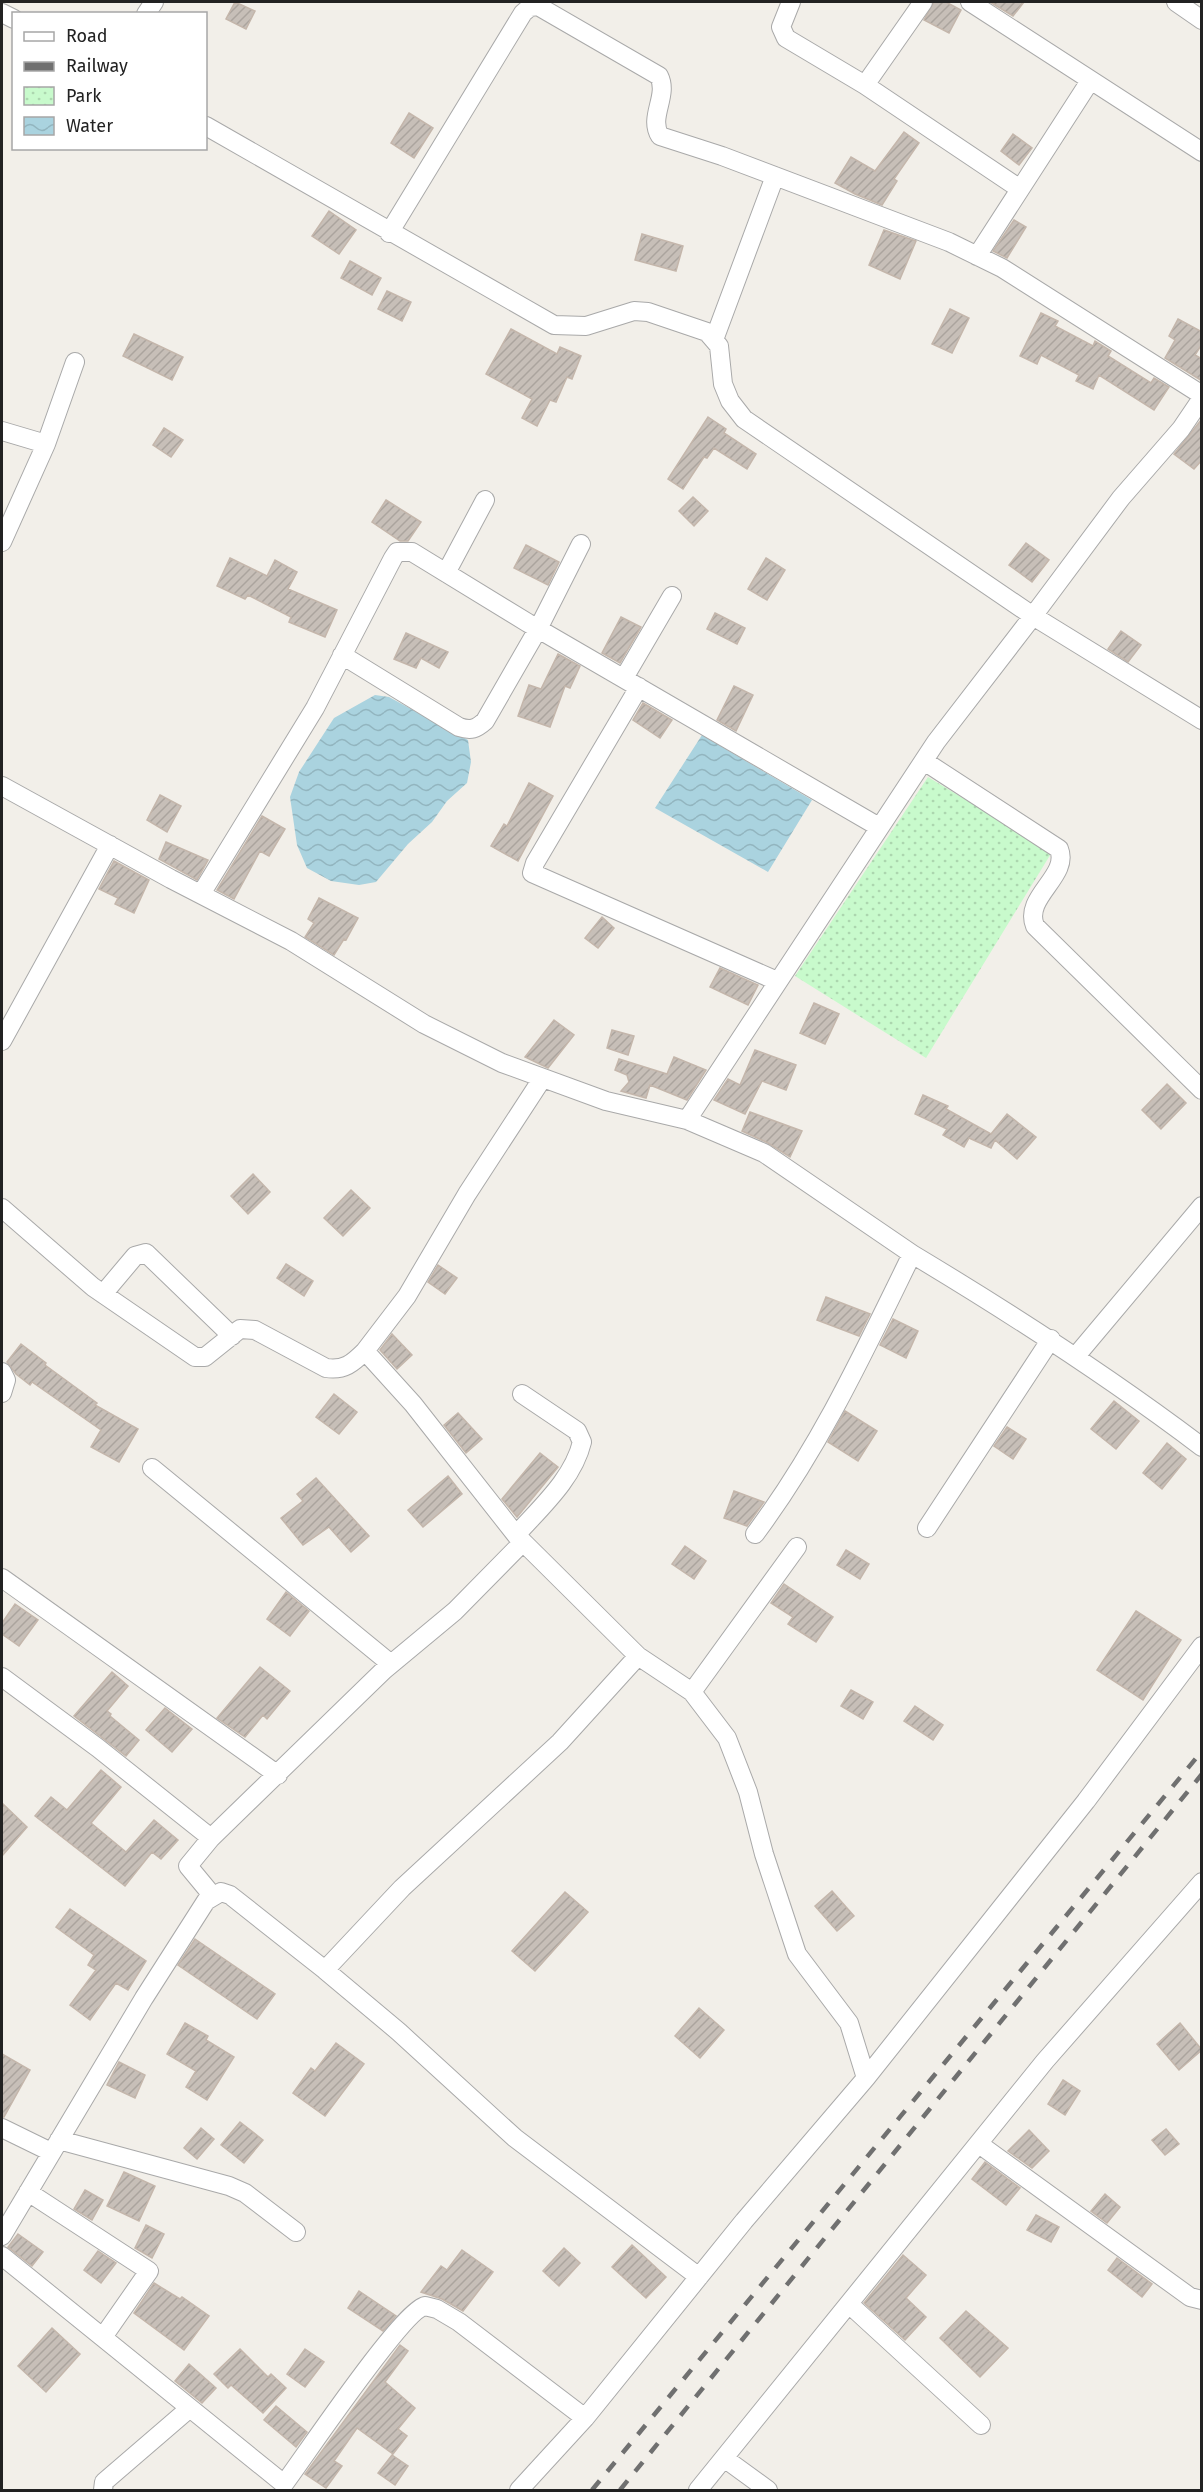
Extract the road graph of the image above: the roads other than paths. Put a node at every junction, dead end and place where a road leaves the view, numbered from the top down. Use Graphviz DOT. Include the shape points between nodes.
graph roads {
  1 [pos="791,2"];
  2 [pos="923,2"];
  3 [pos="970,2"];
  4 [pos="1176,2"];
  5 [pos="1202,20"];
  6 [pos="1090,81"];
  7 [pos="865,85"];
  8 [pos="207,127"];
  9 [pos="1202,152"];
  10 [pos="775,176"];
  11 [pos="1020,189"];
  12 [pos="389,233"];
  13 [pos="977,256"];
  14 [pos="715,337"];
  15 [pos="75,362"];
  16 [pos="1202,397"];
  17 [pos="2,431"];
  18 [pos="46,444"];
  19 [pos="485,500"];
  20 [pos="2,542"];
  21 [pos="580,544"];
  22 [pos="446,573"];
  23 [pos="672,596"];
  24 [pos="1033,616"];
  25 [pos="538,629"];
  26 [pos="342,655"];
  27 [pos="632,682"];
  28 [pos="1202,720"];
  29 [pos="924,761"];
  30 [pos="2,786"];
  31 [pos="879,827"];
  32 [pos="110,845"];
  33 [pos="201,894"];
  34 [pos="777,981"];
  35 [pos="4,1032"];
  36 [pos="542,1079"];
  37 [pos="1202,1090"];
  38 [pos="687,1120"];
  39 [pos="1202,1206"];
  40 [pos="2,1208"];
  41 [pos="912,1254"];
  42 [pos="103,1294"];
  43 [pos="232,1336"];
  44 [pos="1051,1339"];
  45 [pos="365,1351"];
  46 [pos="1076,1356"];
  47 [pos="2,1372"];
  48 [pos="2,1393"];
  49 [pos="522,1394"];
  50 [pos="1202,1447"];
  51 [pos="152,1468"];
  52 [pos="927,1528"];
  53 [pos="755,1534"];
  54 [pos="520,1538"];
  55 [pos="797,1547"];
  56 [pos="2,1578"];
  57 [pos="1202,1646"];
  58 [pos="638,1656"];
  59 [pos="391,1664"];
  60 [pos="2,1677"];
  61 [pos="692,1692"];
  62 [pos="278,1775"];
  63 [pos="211,1838"];
  64 [pos="1202,1882"];
  65 [pos="212,1895"];
  66 [pos="325,1970"];
  67 [pos="866,2078"];
  68 [pos="2,2128"];
  69 [pos="979,2144"];
  70 [pos="55,2146"];
  71 [pos="28,2192"];
  72 [pos="296,2232"];
  73 [pos="2,2236"];
  74 [pos="2,2256"];
  75 [pos="699,2277"];
  76 [pos="1202,2300"];
  77 [pos="849,2304"];
  78 [pos="103,2337"];
  79 [pos="190,2408"];
  80 [pos="585,2418"];
  81 [pos="981,2425"];
  82 [pos="724,2458"];
  83 [pos="287,2487"];
  84 [pos="103,2490"];
  85 [pos="519,2490"];
  86 [pos="698,2490"];
  87 [pos="768,2490"];
  1 -- 7 [label="street" via="781,27 786,38"];
  2 -- 7 [label="street"];
  3 -- 6 [label="street"];
  4 -- 5 [label="street"];
  6 -- 9 [label="street"];
  6 -- 11 [label="street"];
  7 -- 11 [label="street"];
  8 -- 12 [label="street"];
  10 -- 12 [label="street" via="660,136 655,124 663,87 659,76 537,6 530,7"];
  10 -- 13 [label="street" via="887,217"];
  10 -- 14 [label="street"];
  11 -- 13 [label="street"];
  12 -- 14 [label="street" via="554,325 586,326 620,314 648,312"];
  13 -- 16 [label="street" via="1002,268"];
  14 -- 24 [label="street" via="723,384 744,418"];
  15 -- 18 [label="street"];
  16 -- 24 [label="street"];
  17 -- 18 [label="street"];
  18 -- 20 [label="street"];
  19 -- 22 [label="street"];
  21 -- 25 [label="street"];
  22 -- 25 [label="street"];
  22 -- 26 [label="street" via="412,552 398,552"];
  23 -- 27 [label="street"];
  24 -- 28 [label="street"];
  24 -- 29 [label="street"];
  25 -- 26 [label="street" via="485,721 470,730"];
  25 -- 27 [label="street"];
  26 -- 33 [label="street" via="315,708"];
  27 -- 31 [label="street"];
  27 -- 34 [label="street" via="532,873"];
  29 -- 31 [label="street"];
  29 -- 37 [label="street" via="1059,849 1060,863 1032,911 1035,926"];
  30 -- 32 [label="street"];
  31 -- 34 [label="street"];
  32 -- 33 [label="street"];
  32 -- 35 [label="street"];
  33 -- 36 [label="street" via="291,941 424,1024"];
  34 -- 38 [label="street"];
  36 -- 38 [label="street" via="606,1101"];
  36 -- 45 [label="street" via="407,1296"];
  38 -- 41 [label="street" via="764,1153"];
  39 -- 46 [label="street"];
  40 -- 42 [label="street"];
  41 -- 44 [label="street"];
  41 -- 53 [label="street" via="814,1445"];
  42 -- 43 [label="street" via="195,1356 206,1357"];
  42 -- 43 [label="street" via="135,1256 146,1253"];
  43 -- 45 [label="street" via="240,1329 250,1328 326,1368 339,1370 353,1364"];
  44 -- 46 [label="street"];
  44 -- 52 [label="street"];
  45 -- 54 [label="street" via="413,1404"];
  46 -- 50 [label="street"];
  47 -- 48 [label="street" via="6,1380"];
  49 -- 54 [label="street" via="577,1431 582,1442 565,1479"];
  51 -- 59 [label="street"];
  54 -- 58 [label="street"];
  54 -- 59 [label="street" via="455,1611"];
  55 -- 61 [label="street"];
  56 -- 62 [label="street"];
  57 -- 67 [label="street" via="1086,1801"];
  58 -- 61 [label="street"];
  58 -- 66 [label="street" via="560,1742 402,1888"];
  59 -- 62 [label="street"];
  60 -- 63 [label="street"];
  61 -- 67 [label="street" via="727,1738 748,1792 797,1954 849,2023"];
  62 -- 63 [label="street"];
  63 -- 65 [label="street" via="188,1866"];
  64 -- 69 [label="street" via="1060,2043"];
  65 -- 66 [label="street" via="230,1895"];
  65 -- 70 [label="street" via="144,1998"];
  66 -- 75 [label="street" via="515,2138"];
  67 -- 75 [label="street"];
  68 -- 70 [label="street"];
  69 -- 76 [label="street" via="1190,2297"];
  69 -- 77 [label="street"];
  70 -- 71 [label="street"];
  70 -- 72 [label="street" via="229,2186 245,2193"];
  71 -- 73 [label="street"];
  71 -- 78 [label="street" via="149,2271"];
  74 -- 78 [label="street"];
  75 -- 80 [label="street"];
  77 -- 81 [label="street"];
  77 -- 82 [label="street"];
  78 -- 79 [label="street"];
  79 -- 83 [label="street"];
  79 -- 84 [label="street" via="104,2482"];
  80 -- 83 [label="street" via="459,2322 425,2306 412,2313 390,2340"];
  80 -- 85 [label="street"];
  82 -- 86 [label="street"];
  82 -- 87 [label="street"];
}
